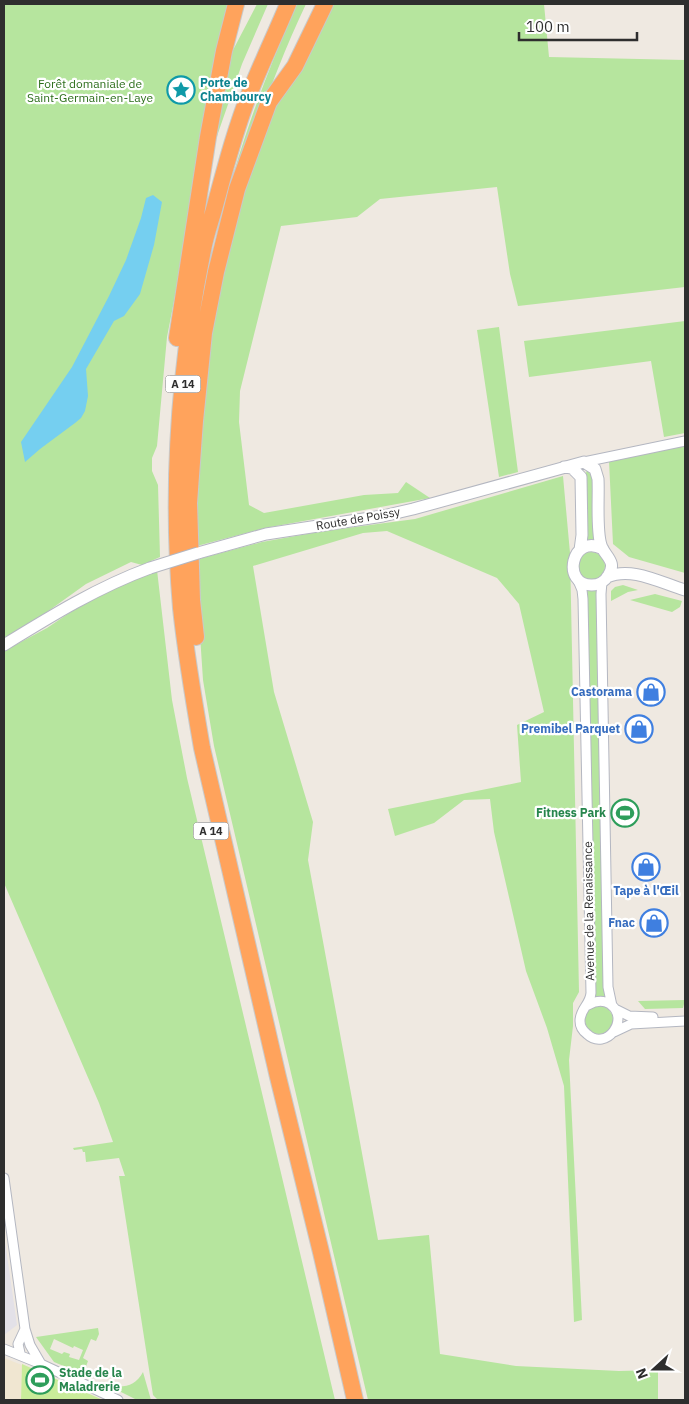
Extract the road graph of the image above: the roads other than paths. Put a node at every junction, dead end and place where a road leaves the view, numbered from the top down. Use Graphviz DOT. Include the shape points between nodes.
graph roads {
  1 [pos="236,4"];
  2 [pos="276,4"];
  3 [pos="288,4"];
  4 [pos="326,4"];
  5 [pos="190,251"];
  6 [pos="685,441"];
  7 [pos="584,462"];
  8 [pos="564,467"];
  9 [pos="580,550"];
  10 [pos="606,553"];
  11 [pos="577,578"];
  12 [pos="605,580"];
  13 [pos="685,582"];
  14 [pos="685,590"];
  15 [pos="4,645"];
  16 [pos="209,778"];
  17 [pos="588,1005"];
  18 [pos="613,1007"];
  19 [pos="685,1016"];
  20 [pos="685,1021"];
  21 [pos="614,1032"];
  22 [pos="4,1178"];
  23 [pos="25,1330"];
  24 [pos="30,1345"];
  25 [pos="4,1349"];
  26 [pos="19,1351"];
  27 [pos="41,1364"];
  28 [pos="118,1400"];
  29 [pos="346,1400"];
  30 [pos="355,1400"];
  1 -- 5 [label="highway" via="224,51"];
  2 -- 5 [label="highway, A 14" via="240,90"];
  3 -- 16 [label="highway, A 14" via="250,94 203,248 188,333 179,415 177,516 182,609 193,700"];
  4 -- 16 [label="highway" via="295,66 269,102 240,181 204,333 189,504 192,600 210,757"];
  5 -- 29 [label="highway, A 14" via="168,415 166,479 170,601 179,676 196,766"];
  6 -- 7 [label="street, Route de Poissy"];
  7 -- 8 [label="street, Route de Poissy"];
  7 -- 10 [label="street" via="594,469 598,479 600,539"];
  8 -- 9 [label="street" via="572,468 581,477"];
  8 -- 15 [label="street, Route de Poissy, bridge" via="413,510 266,534 150,568 87,595"];
  9 -- 10 [label="street" via="591,546"];
  9 -- 11 [label="street" via="572,564"];
  10 -- 12 [label="street" via="611,569"];
  10 -- 13 [label="street" via="616,562"];
  11 -- 12 [label="street" via="594,585"];
  11 -- 17 [label="street, Avenue de la Renaissance" via="583,599 591,993"];
  12 -- 14 [label="street" via="622,572"];
  12 -- 18 [label="street, Avenue de la Renaissance" via="600,594 608,987"];
  16 -- 30 [label="highway, A 14"];
  17 -- 18 [label="street" via="600,1001"];
  17 -- 21 [label="street" via="580,1018 585,1033 599,1039"];
  18 -- 19 [label="street" via="631,1016"];
  18 -- 21 [label="street" via="618,1020"];
  20 -- 21 [label="street" via="631,1024"];
  22 -- 23 [label="street"];
  23 -- 24 [label="street"];
  23 -- 26 [label="street"];
  24 -- 26 [label="street"];
  24 -- 27 [label="street"];
  25 -- 26 [label="street"];
  26 -- 27 [label="street"];
  27 -- 28 [label="street"];
}
